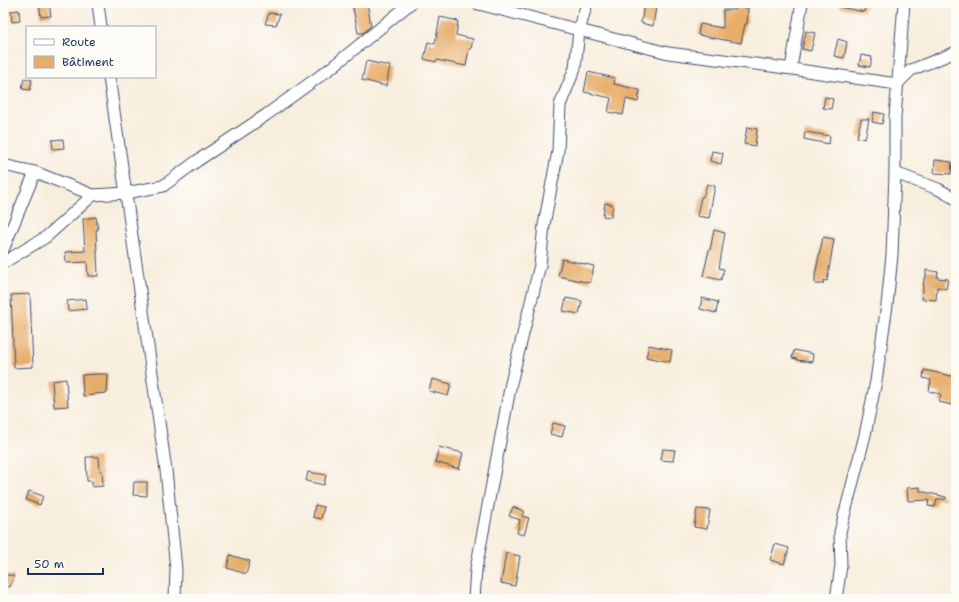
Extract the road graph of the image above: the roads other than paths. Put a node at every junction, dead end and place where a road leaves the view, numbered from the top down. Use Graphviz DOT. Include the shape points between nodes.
graph roads {
  1 [pos="98,3"];
  2 [pos="411,3"];
  3 [pos="475,3"];
  4 [pos="587,3"];
  5 [pos="802,3"];
  6 [pos="904,3"];
  7 [pos="101,26"];
  8 [pos="579,31"];
  9 [pos="956,52"];
  10 [pos="791,68"];
  11 [pos="109,78"];
  12 [pos="897,84"];
  13 [pos="3,165"];
  14 [pos="35,172"];
  15 [pos="895,173"];
  16 [pos="126,193"];
  17 [pos="93,195"];
  18 [pos="956,199"];
  19 [pos="3,250"];
  20 [pos="3,263"];
  21 [pos="175,599"];
  22 [pos="474,599"];
  23 [pos="836,599"];
  1 -- 7 [label="street"];
  2 -- 16 [label="street" via="331,68 266,116 163,186"];
  3 -- 8 [label="street"];
  4 -- 8 [label="street"];
  5 -- 10 [label="street"];
  6 -- 12 [label="street"];
  8 -- 10 [label="street" via="668,54"];
  8 -- 22 [label="street" via="575,68 560,105 558,151 544,225 540,265 511,382 476,569"];
  9 -- 12 [label="street" via="912,70"];
  10 -- 12 [label="street"];
  11 -- 16 [label="street"];
  12 -- 15 [label="street"];
  13 -- 14 [label="street"];
  14 -- 17 [label="street"];
  14 -- 19 [label="street"];
  15 -- 18 [label="street" via="938,189"];
  15 -- 23 [label="street" via="887,305 865,435 840,532 841,566"];
  16 -- 17 [label="street"];
  16 -- 21 [label="street" via="166,470 176,569"];
  17 -- 20 [label="street" via="46,237"];
}
